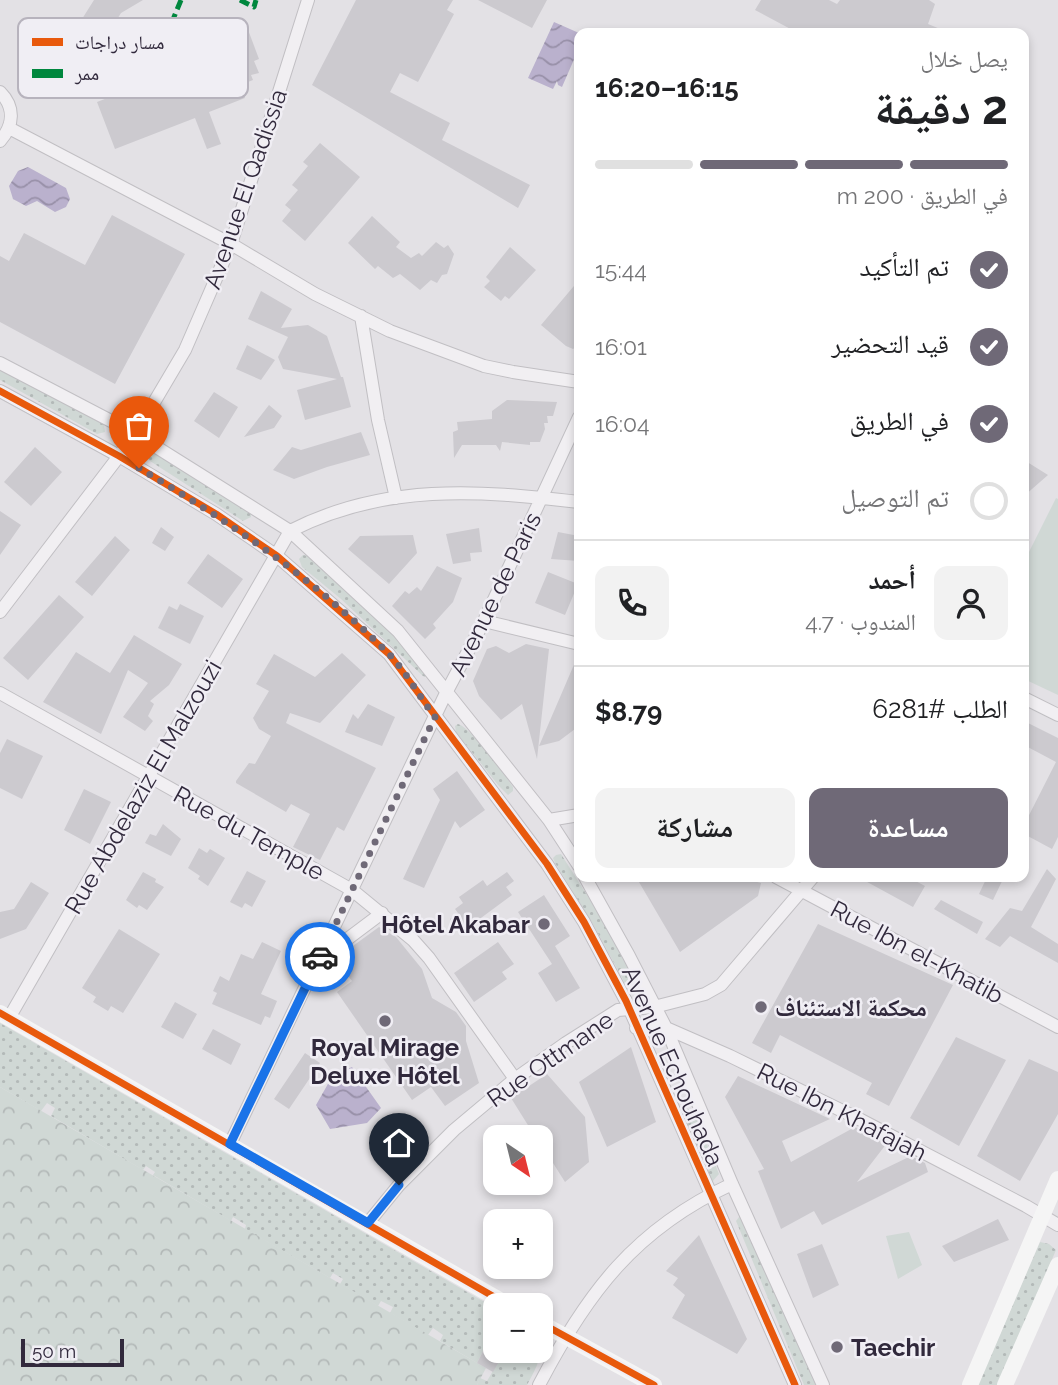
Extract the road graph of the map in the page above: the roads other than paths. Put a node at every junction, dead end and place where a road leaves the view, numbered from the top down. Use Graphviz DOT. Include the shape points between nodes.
graph roads {
  1 [pos="308,0"];
  2 [pos="0,92"];
  3 [pos="9,128"];
  4 [pos="0,141"];
  5 [pos="232,244"];
  6 [pos="361,316"];
  7 [pos="0,363"];
  8 [pos="574,381"];
  9 [pos="0,391"];
  10 [pos="574,428"];
  11 [pos="134,433"];
  12 [pos="119,456"];
  13 [pos="542,497"];
  14 [pos="396,498"];
  15 [pos="574,501"];
  16 [pos="290,531"];
  17 [pos="277,556"];
  18 [pos="0,612"];
  19 [pos="484,621"];
  20 [pos="574,643"];
  21 [pos="0,693"];
  22 [pos="446,693"];
  23 [pos="1029,700"];
  24 [pos="1058,715"];
  25 [pos="435,717"];
  26 [pos="149,778"];
  27 [pos="574,816"];
  28 [pos="549,820"];
  29 [pos="574,858"];
  30 [pos="588,882"];
  31 [pos="785,882"];
  32 [pos="809,882"];
  33 [pos="352,890"];
  34 [pos="801,891"];
  35 [pos="382,913"];
  36 [pos="319,960"];
  37 [pos="654,1007"];
  38 [pos="627,1009"];
  39 [pos="4,1015"];
  40 [pos="1058,1027"];
  41 [pos="636,1028"];
  42 [pos="666,1028"];
  43 [pos="515,1079"];
  44 [pos="230,1144"];
  45 [pos="1058,1179"];
  46 [pos="732,1184"];
  47 [pos="710,1194"];
  48 [pos="1042,1215"];
  49 [pos="368,1223"];
  50 [pos="1058,1225"];
  51 [pos="1058,1265"];
  52 [pos="488,1293"];
  53 [pos="553,1330"];
  54 [pos="564,1337"];
  55 [pos="539,1385"];
  56 [pos="654,1385"];
  57 [pos="795,1385"];
  58 [pos="823,1385"];
  59 [pos="970,1385"];
  60 [pos="1005,1385"];
  1 -- 5 [label="street, Avenue El Qadissia"];
  2 -- 3 [label="street" via="10,107"];
  3 -- 4 [label="street"];
  3 -- 5 [label="street"];
  5 -- 6 [label="street"];
  5 -- 11 [label="street, Avenue El Qadissia" via="185,350"];
  6 -- 8 [label="street" via="484,366"];
  6 -- 14 [label="street"];
  7 -- 11 [label="street"];
  9 -- 12 [label="street, Avenue Echouhada"];
  10 -- 13 [label="street, Avenue de Paris"];
  11 -- 12 [label="street, Avenue El Qadissia"];
  11 -- 16 [label="street"];
  12 -- 17 [label="street, Avenue Echouhada"];
  12 -- 18 [label="street, Avenue El Qadissia"];
  13 -- 14 [label="street" via="456,492"];
  13 -- 15 [label="street"];
  13 -- 19 [label="street, Avenue de Paris"];
  14 -- 16 [label="street" via="335,511"];
  16 -- 17 [label="street, Rue Abdelaziz El Malzouzi"];
  16 -- 22 [label="street" via="398,631"];
  17 -- 25 [label="street, Avenue Echouhada" via="389,654"];
  17 -- 26 [label="street, Rue Abdelaziz El Malzouzi"];
  19 -- 20 [label="street"];
  19 -- 22 [label="street, Avenue de Paris"];
  21 -- 26 [label="street, Rue du Temple"];
  22 -- 25 [label="street, Avenue de Paris"];
  22 -- 28 [label="street"];
  23 -- 24 [label="street"];
  25 -- 33 [label="street, Avenue de Paris"];
  25 -- 38 [label="street, Avenue Echouhada" via="547,864 584,922"];
  26 -- 33 [label="street, Rue du Temple"];
  26 -- 39 [label="street, Rue Abdelaziz El Malzouzi"];
  27 -- 28 [label="street"];
  28 -- 29 [label="street"];
  30 -- 37 [label="street, Avenue Echouhada"];
  31 -- 34 [label="street, Rue Ibn el-Khatib"];
  32 -- 34 [label="street, Rue Ottmane"];
  33 -- 35 [label="street, Rue du Temple"];
  33 -- 36 [label="street, Avenue de Paris"];
  34 -- 37 [label="street, Rue Ottmane" via="721,985 705,994"];
  34 -- 40 [label="street, Rue Ibn el-Khatib"];
  35 -- 36 [label="street, Avenue de Paris"];
  35 -- 43 [label="street, Rue du Temple" via="429,958"];
  36 -- 44 [label="street, Avenue de Paris"];
  37 -- 38 [label="street, Rue Ottmane"];
  37 -- 42 [label="street, Avenue Echouhada"];
  38 -- 41 [label="street, Avenue Echouhada"];
  38 -- 43 [label="street, Rue Ottmane" via="618,1010"];
  39 -- 44 [label="main road"];
  41 -- 42 [label="street, Rue Ibn Khafajah"];
  41 -- 47 [label="street, Avenue Echouhada"];
  42 -- 46 [label="street, Avenue Echouhada"];
  42 -- 48 [label="street, Rue Ibn Khafajah" via="861,1119"];
  43 -- 49 [label="street, Rue Ottmane" via="424,1157"];
  44 -- 49 [label="main road"];
  45 -- 48 [label="main road"];
  46 -- 47 [label="street"];
  46 -- 58 [label="street, Avenue Echouhada"];
  47 -- 54 [label="street" via="629,1254"];
  47 -- 57 [label="street, Avenue Echouhada"];
  48 -- 50 [label="street, Rue Ibn Khafajah"];
  48 -- 59 [label="main road"];
  49 -- 52 [label="main road"];
  51 -- 60 [label="main road"];
  53 -- 54 [label="main road"];
  54 -- 55 [label="street"];
  54 -- 56 [label="main road"];
}
